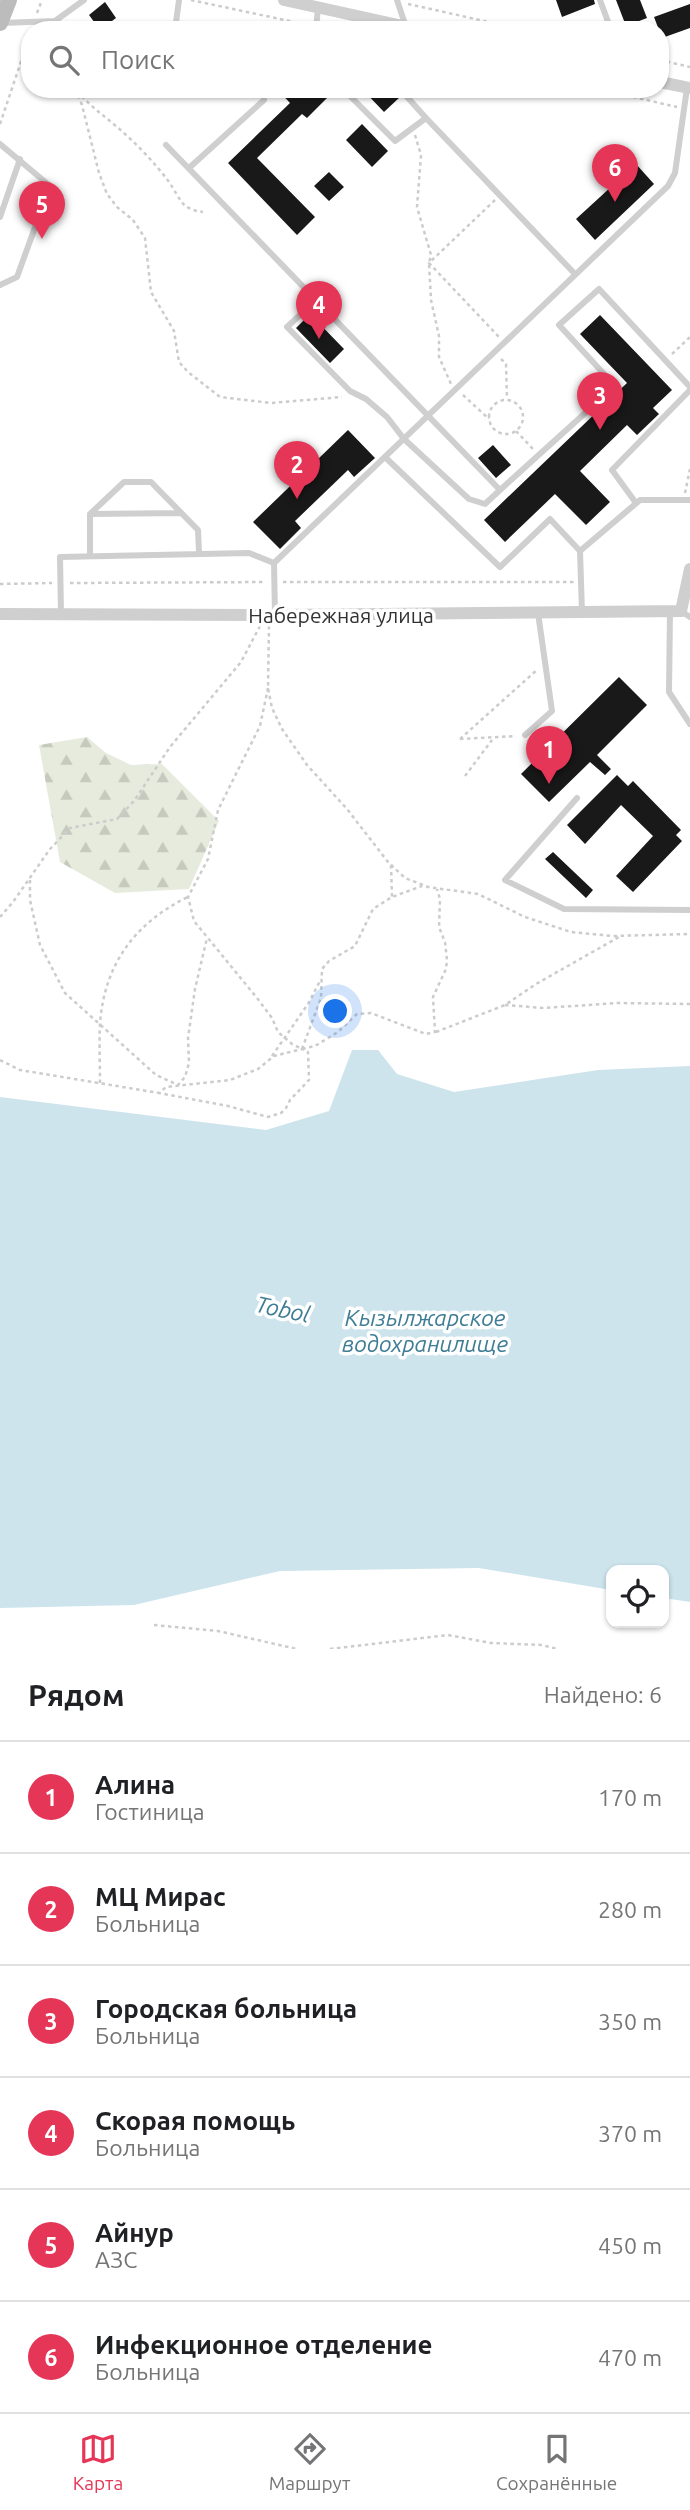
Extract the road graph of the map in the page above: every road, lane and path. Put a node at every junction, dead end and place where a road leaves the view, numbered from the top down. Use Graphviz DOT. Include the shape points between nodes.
graph roads {
  1 [pos="9,0"];
  2 [pos="84,0"];
  3 [pos="179,0"];
  4 [pos="191,0"];
  5 [pos="284,0"];
  6 [pos="600,0"];
  7 [pos="397,1"];
  8 [pos="318,8"];
  9 [pos="55,21"];
  10 [pos="176,21"];
  11 [pos="282,21"];
  12 [pos="317,21"];
  13 [pos="378,21"];
  14 [pos="404,21"];
  15 [pos="485,21"];
  16 [pos="608,21"];
  17 [pos="21,22"];
  18 [pos="0,23"];
  19 [pos="21,62"];
  20 [pos="669,62"];
  21 [pos="690,67"];
  22 [pos="669,84"];
  23 [pos="689,88"];
  24 [pos="78,98"];
  25 [pos="83,98"];
  26 [pos="352,98"];
  27 [pos="408,98"];
  28 [pos="640,98"];
  29 [pos="264,100"];
  30 [pos="685,108"];
  31 [pos="426,118"];
  32 [pos="0,124"];
  33 [pos="415,133"];
  34 [pos="0,144"];
  35 [pos="166,145"];
  36 [pos="20,159"];
  37 [pos="189,168"];
  38 [pos="498,198"];
  39 [pos="203,212"];
  40 [pos="0,217"];
  41 [pos="429,263"];
  42 [pos="575,274"];
  43 [pos="0,285"];
  44 [pos="316,300"];
  45 [pos="690,337"];
  46 [pos="503,342"];
  47 [pos="494,352"];
  48 [pos="665,360"];
  49 [pos="455,389"];
  50 [pos="690,389"];
  51 [pos="353,393"];
  52 [pos="507,399"];
  53 [pos="428,415"];
  54 [pos="489,419"];
  55 [pos="516,431"];
  56 [pos="404,439"];
  57 [pos="538,455"];
  58 [pos="386,458"];
  59 [pos="690,468"];
  60 [pos="500,490"];
  61 [pos="687,500"];
  62 [pos="636,503"];
  63 [pos="181,513"];
  64 [pos="90,514"];
  65 [pos="580,551"];
  66 [pos="199,553"];
  67 [pos="90,556"];
  68 [pos="275,563"];
  69 [pos="690,569"];
  70 [pos="275,582"];
  71 [pos="581,582"];
  72 [pos="60,583"];
  73 [pos="0,584"];
  74 [pos="582,613"];
  75 [pos="680,613"];
  76 [pos="0,614"];
  77 [pos="61,614"];
  78 [pos="538,614"];
  79 [pos="272,618"];
  80 [pos="262,621"];
  81 [pos="545,663"];
  82 [pos="268,688"];
  83 [pos="690,724"];
  84 [pos="525,735"];
  85 [pos="493,739"];
  86 [pos="465,776"];
  87 [pos="577,798"];
  88 [pos="391,865"];
  89 [pos="30,880"];
  90 [pos="423,885"];
  91 [pos="437,889"];
  92 [pos="188,897"];
  93 [pos="392,897"];
  94 [pos="690,910"];
  95 [pos="0,917"];
  96 [pos="690,934"];
  97 [pos="622,936"];
  98 [pos="207,938"];
  99 [pos="322,976"];
  100 [pos="690,1004"];
  101 [pos="505,1005"];
  102 [pos="100,1023"];
  103 [pos="435,1032"];
  104 [pos="285,1038"];
  105 [pos="302,1049"];
  106 [pos="270,1058"];
  107 [pos="0,1060"];
  108 [pos="100,1083"];
  109 [pos="178,1085"];
  110 [pos="159,1093"];
  111 [pos="154,1625"];
  112 [pos="297,1649"];
  113 [pos="330,1649"];
  114 [pos="557,1649"];
  1 -- 18 [label="street"];
  2 -- 9 [label="lane"];
  3 -- 10 [label="lane"];
  4 -- 11 [label="path"];
  5 -- 8 [label="street"];
  6 -- 16 [label="lane"];
  7 -- 14 [label="lane"];
  7 -- 15 [label="path"];
  8 -- 12 [label="lane"];
  8 -- 13 [label="street"];
  17 -- 18 [label="lane"];
  19 -- 32 [label="path"];
  20 -- 21 [label="path"];
  22 -- 23 [label="street"];
  23 -- 30 [label="lane"];
  24 -- 51 [label="path" via="107,194 145,238 151,292 174,331 179,362 188,372 220,397 235,400 271,403 338,399"];
  25 -- 39 [label="path" via="120,129 184,206"];
  26 -- 31 [label="lane" via="395,141"];
  27 -- 31 [label="lane"];
  28 -- 30 [label="path"];
  29 -- 37 [label="lane"];
  30 -- 42 [label="lane" via="675,173 668,186"];
  31 -- 42 [label="lane"];
  33 -- 41 [label="path" via="421,155 417,207 431,255"];
  34 -- 36 [label="lane"];
  35 -- 37 [label="lane"];
  36 -- 40 [label="lane"];
  36 -- 43 [label="lane" via="50,186 17,277"];
  37 -- 44 [label="lane"];
  38 -- 41 [label="path"];
  41 -- 46 [label="path"];
  41 -- 49 [label="path" via="439,357"];
  42 -- 46 [label="lane"];
  44 -- 51 [label="lane" via="287,327"];
  44 -- 53 [label="lane"];
  45 -- 48 [label="path"];
  46 -- 47 [label="lane"];
  47 -- 49 [label="lane"];
  47 -- 52 [label="path" via="506,364"];
  48 -- 50 [label="lane"];
  48 -- 57 [label="lane" via="599,289 559,325 615,386"];
  49 -- 53 [label="lane"];
  49 -- 54 [label="path"];
  50 -- 62 [label="lane" via="612,470"];
  51 -- 56 [label="lane" via="387,417"];
  52 -- 54 [label="path" via="495,403"];
  52 -- 55 [label="path" via="517,402 523,411"];
  53 -- 56 [label="lane"];
  53 -- 60 [label="lane"];
  54 -- 55 [label="path" via="500,433"];
  55 -- 57 [label="path"];
  56 -- 58 [label="lane"];
  56 -- 60 [label="lane" via="470,499 485,504"];
  57 -- 60 [label="lane"];
  58 -- 65 [label="lane" via="500,567 550,519"];
  58 -- 68 [label="lane"];
  59 -- 61 [label="path"];
  61 -- 62 [label="lane"];
  62 -- 65 [label="lane"];
  63 -- 64 [label="lane"];
  63 -- 64 [label="lane" via="151,482 124,482"];
  63 -- 66 [label="lane" via="198,530"];
  64 -- 67 [label="lane"];
  65 -- 71 [label="lane"];
  66 -- 67 [label="lane"];
  66 -- 68 [label="lane" via="248,553"];
  67 -- 72 [label="lane" via="60,557"];
  68 -- 70 [label="lane"];
  69 -- 75 [label="street"];
  70 -- 71 [label="path"];
  70 -- 72 [label="path"];
  70 -- 79 [label="lane"];
  71 -- 74 [label="lane"];
  72 -- 73 [label="path"];
  72 -- 77 [label="lane"];
  74 -- 75 [label="street, Набережная улица"];
  74 -- 78 [label="street, Набережная улица"];
  75 -- 83 [label="lane" via="669,692"];
  76 -- 77 [label="street, Набережная улица"];
  77 -- 79 [label="street, Набережная улица"];
  78 -- 79 [label="street, Набережная улица"];
  78 -- 81 [label="lane"];
  79 -- 82 [label="path" via="267,641"];
  80 -- 89 [label="path" via="241,662 170,747 134,801 117,819 70,828"];
  81 -- 84 [label="lane" via="552,711"];
  81 -- 85 [label="path" via="460,739"];
  82 -- 88 [label="path" via="282,729 307,765"];
  82 -- 92 [label="path" via="260,726 218,810 208,859"];
  84 -- 85 [label="path"];
  85 -- 86 [label="path"];
  87 -- 94 [label="lane" via="505,880 564,909"];
  88 -- 90 [label="path" via="405,878"];
  88 -- 93 [label="path"];
  89 -- 95 [label="path"];
  89 -- 102 [label="path" via="40,945 51,970 65,993"];
  90 -- 91 [label="path"];
  90 -- 93 [label="path"];
  91 -- 97 [label="path" via="478,894 525,917 571,932"];
  91 -- 103 [label="path" via="447,960 433,997"];
  92 -- 98 [label="path" via="194,921"];
  92 -- 102 [label="path" via="144,925 123,953 114,968"];
  93 -- 99 [label="path" via="373,909 355,946 329,961"];
  96 -- 97 [label="path"];
  97 -- 101 [label="path"];
  98 -- 104 [label="path"];
  98 -- 109 [label="path" via="195,989 189,1063"];
  99 -- 104 [label="path"];
  99 -- 105 [label="path" via="321,998"];
  100 -- 101 [label="path"];
  101 -- 103 [label="path"];
  102 -- 108 [label="path"];
  102 -- 109 [label="path" via="156,1075"];
  103 -- 105 [label="path" via="426,1034 371,1013 357,1014 326,1041"];
  104 -- 105 [label="path"];
  104 -- 106 [label="path"];
  105 -- 106 [label="path"];
  105 -- 110 [label="path" via="308,1052 309,1080 286,1108 272,1116"];
  106 -- 109 [label="path" via="258,1069 230,1080"];
  107 -- 108 [label="path" via="20,1070"];
  108 -- 110 [label="path"];
  109 -- 110 [label="path"];
  111 -- 112 [label="path" via="218,1631"];
  113 -- 114 [label="path" via="448,1635"];
}
